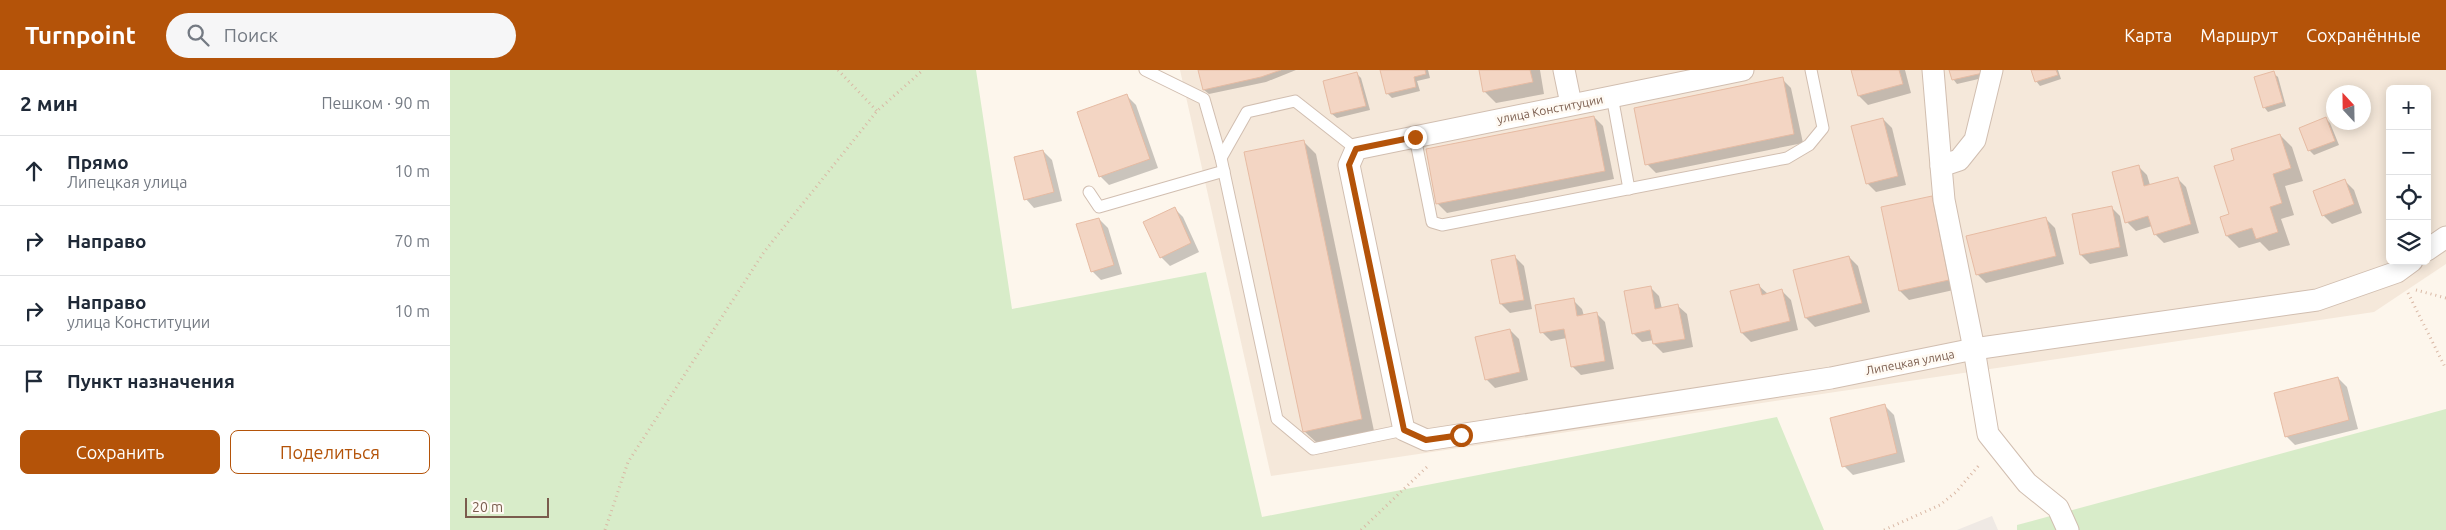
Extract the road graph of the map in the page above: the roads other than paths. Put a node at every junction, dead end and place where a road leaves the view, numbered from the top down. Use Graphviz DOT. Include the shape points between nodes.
graph roads {
  1 [pos="1145,70"];
  2 [pos="1564,70"];
  3 [pos="1743,70"];
  4 [pos="1811,70"];
  5 [pos="1933,70"];
  6 [pos="1992,70"];
  7 [pos="1612,96"];
  8 [pos="1571,104"];
  9 [pos="1415,137"];
  10 [pos="1356,149"];
  11 [pos="1221,158"];
  12 [pos="1941,166"];
  13 [pos="1224,171"];
  14 [pos="1629,189"];
  15 [pos="1089,192"];
  16 [pos="2446,237"];
  17 [pos="2431,247"];
  18 [pos="2404,273"];
  19 [pos="1974,349"];
  20 [pos="1404,430"];
  21 [pos="2068,530"];
  1 -- 11 [label="lane" via="1204,99"];
  2 -- 8 [label="street"];
  3 -- 7 [label="street, улица Конституции"];
  4 -- 14 [label="lane" via="1823,128 1809,145 1787,158"];
  5 -- 12 [label="street"];
  6 -- 12 [label="street" via="1975,140 1959,160"];
  7 -- 8 [label="street, улица Конституции"];
  7 -- 14 [label="lane"];
  8 -- 9 [label="street, улица Конституции"];
  9 -- 10 [label="street, улица Конституции"];
  9 -- 14 [label="lane" via="1432,222 1442,225"];
  10 -- 11 [label="lane" via="1295,100 1247,112"];
  10 -- 20 [label="street" via="1349,165"];
  11 -- 13 [label="lane"];
  12 -- 19 [label="street" via="1944,200"];
  13 -- 15 [label="lane" via="1099,207"];
  13 -- 20 [label="lane" via="1277,419 1313,449"];
  16 -- 17 [label="street"];
  18 -- 19 [label="street, Липецкая улица" via="2317,300"];
  19 -- 20 [label="street, Липецкая улица" via="1831,378 1426,440"];
  19 -- 21 [label="street" via="1988,434 2027,483 2058,508"];
}
